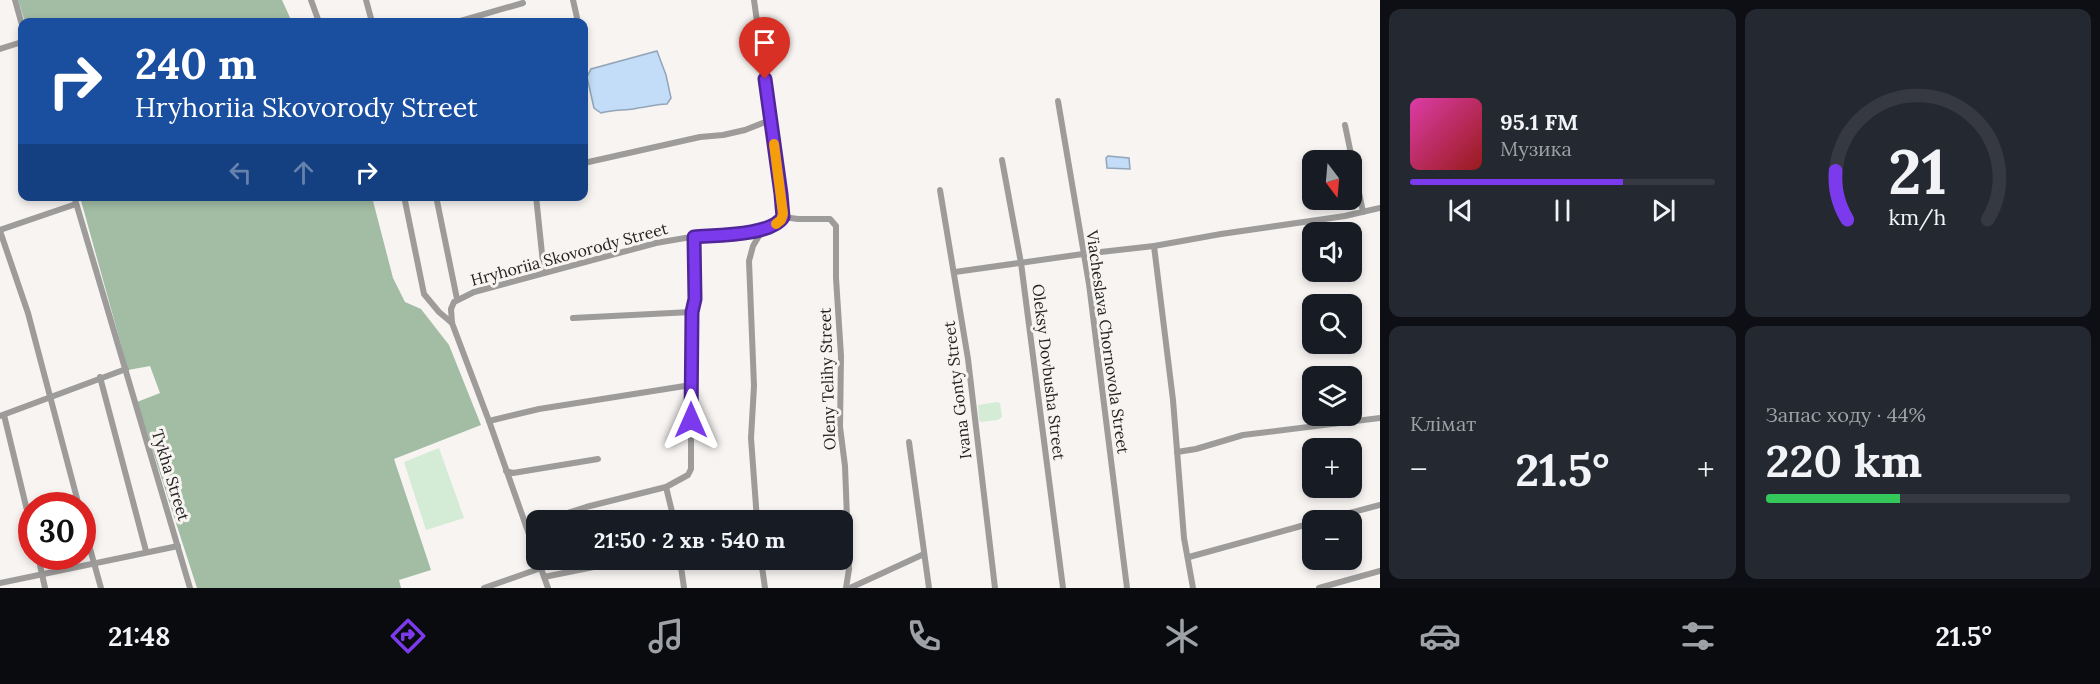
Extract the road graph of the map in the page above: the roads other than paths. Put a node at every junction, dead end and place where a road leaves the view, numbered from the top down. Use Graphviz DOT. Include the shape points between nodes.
graph roads {
  1 [pos="15,0"];
  2 [pos="311,0"];
  3 [pos="366,0"];
  4 [pos="573,0"];
  5 [pos="754,0"];
  6 [pos="523,3"];
  7 [pos="20,18"];
  8 [pos="318,18"];
  9 [pos="371,18"];
  10 [pos="471,18"];
  11 [pos="577,18"];
  12 [pos="18,43"];
  13 [pos="0,49"];
  14 [pos="1058,101"];
  15 [pos="770,120"];
  16 [pos="1345,125"];
  17 [pos="1002,160"];
  18 [pos="588,162"];
  19 [pos="940,190"];
  20 [pos="75,201"];
  21 [pos="405,201"];
  22 [pos="437,201"];
  23 [pos="537,201"];
  24 [pos="76,204"];
  25 [pos="1380,208"];
  26 [pos="1363,212"];
  27 [pos="783,215"];
  28 [pos="763,229"];
  29 [pos="0,230"];
  30 [pos="694,237"];
  31 [pos="1154,246"];
  32 [pos="1083,254"];
  33 [pos="1021,264"];
  34 [pos="544,271"];
  35 [pos="955,272"];
  36 [pos="457,299"];
  37 [pos="692,312"];
  38 [pos="573,318"];
  39 [pos="452,323"];
  40 [pos="126,369"];
  41 [pos="100,377"];
  42 [pos="691,385"];
  43 [pos="50,396"];
  44 [pos="2,416"];
  45 [pos="1380,418"];
  46 [pos="489,422"];
  47 [pos="909,442"];
  48 [pos="1177,452"];
  49 [pos="598,459"];
  50 [pos="506,471"];
  51 [pos="666,487"];
  52 [pos="22,492"];
  53 [pos="75,492"];
  54 [pos="1380,505"];
  55 [pos="577,510"];
  56 [pos="672,510"];
  57 [pos="756,510"];
  58 [pos="1361,510"];
  59 [pos="526,524"];
  60 [pos="1302,526"];
  61 [pos="178,546"];
  62 [pos="146,551"];
  63 [pos="924,554"];
  64 [pos="1189,557"];
  65 [pos="96,563"];
  66 [pos="41,570"];
  67 [pos="61,570"];
  68 [pos="96,570"];
  69 [pos="535,570"];
  70 [pos="542,570"];
  71 [pos="579,570"];
  72 [pos="681,570"];
  73 [pos="762,570"];
  74 [pos="1380,571"];
  75 [pos="42,574"];
  76 [pos="544,577"];
  77 [pos="0,583"];
  78 [pos="864,585"];
  79 [pos="45,588"];
  80 [pos="101,588"];
  81 [pos="190,588"];
  82 [pos="484,588"];
  83 [pos="548,588"];
  84 [pos="684,588"];
  85 [pos="765,588"];
  86 [pos="848,588"];
  87 [pos="929,588"];
  88 [pos="995,588"];
  89 [pos="1063,588"];
  90 [pos="1127,588"];
  91 [pos="1193,588"];
  92 [pos="1319,588"];
  1 -- 7 [label="street"];
  2 -- 8 [label="street"];
  3 -- 9 [label="street"];
  4 -- 11 [label="street"];
  5 -- 15 [label="street"];
  6 -- 10 [label="street"];
  12 -- 13 [label="street"];
  14 -- 32 [label="street, Viacheslava Chornovola Street"];
  15 -- 18 [label="street" via="723,135"];
  15 -- 27 [label="street"];
  16 -- 26 [label="street"];
  17 -- 33 [label="street, Oleksy Dovbusha Street"];
  19 -- 35 [label="street, Ivana Gonty Street"];
  20 -- 24 [label="street, Tykha Street"];
  21 -- 39 [label="street" via="424,294"];
  22 -- 36 [label="street"];
  23 -- 34 [label="street"];
  24 -- 29 [label="street"];
  24 -- 40 [label="street, Tykha Street"];
  25 -- 26 [label="street"];
  26 -- 31 [label="street"];
  27 -- 28 [label="street, Hryhoriia Skovorody Street" via="776,224"];
  27 -- 86 [label="street, Oleny Telihy Street" via="830,219 836,226"];
  28 -- 30 [label="street, Hryhoriia Skovorody Street"];
  28 -- 57 [label="street" via="749,261 754,386 751,438"];
  29 -- 43 [label="street"];
  30 -- 34 [label="street, Hryhoriia Skovorody Street"];
  30 -- 37 [label="street"];
  31 -- 32 [label="street"];
  31 -- 48 [label="street"];
  32 -- 33 [label="street"];
  32 -- 90 [label="street, Viacheslava Chornovola Street"];
  33 -- 35 [label="street"];
  33 -- 89 [label="street, Oleksy Dovbusha Street"];
  34 -- 36 [label="street, Hryhoriia Skovorody Street"];
  35 -- 88 [label="street, Ivana Gonty Street"];
  36 -- 39 [label="street, Hryhoriia Skovorody Street" via="451,309"];
  37 -- 38 [label="street"];
  37 -- 42 [label="street"];
  39 -- 46 [label="street"];
  40 -- 41 [label="street"];
  40 -- 61 [label="street, Tykha Street"];
  41 -- 43 [label="street"];
  41 -- 62 [label="street"];
  42 -- 46 [label="street" via="539,409"];
  42 -- 51 [label="street" via="690,469 688,475"];
  43 -- 44 [label="street"];
  43 -- 53 [label="street"];
  44 -- 52 [label="street"];
  45 -- 48 [label="street" via="1243,435"];
  46 -- 50 [label="street"];
  47 -- 63 [label="street"];
  48 -- 64 [label="street"];
  49 -- 50 [label="street"];
  50 -- 59 [label="street"];
  51 -- 55 [label="street"];
  51 -- 56 [label="street"];
  54 -- 58 [label="street"];
  60 -- 64 [label="street"];
  61 -- 62 [label="street"];
  61 -- 81 [label="street, Tykha Street"];
  62 -- 65 [label="street"];
  63 -- 78 [label="street"];
  63 -- 87 [label="street"];
  64 -- 91 [label="street"];
  66 -- 75 [label="street"];
  67 -- 75 [label="street"];
  68 -- 80 [label="street"];
  69 -- 82 [label="street"];
  70 -- 76 [label="street"];
  71 -- 76 [label="street"];
  72 -- 84 [label="street"];
  73 -- 85 [label="street"];
  74 -- 92 [label="street"];
  75 -- 77 [label="street"];
  75 -- 79 [label="street"];
  76 -- 83 [label="street"];
  78 -- 86 [label="street"];
}
